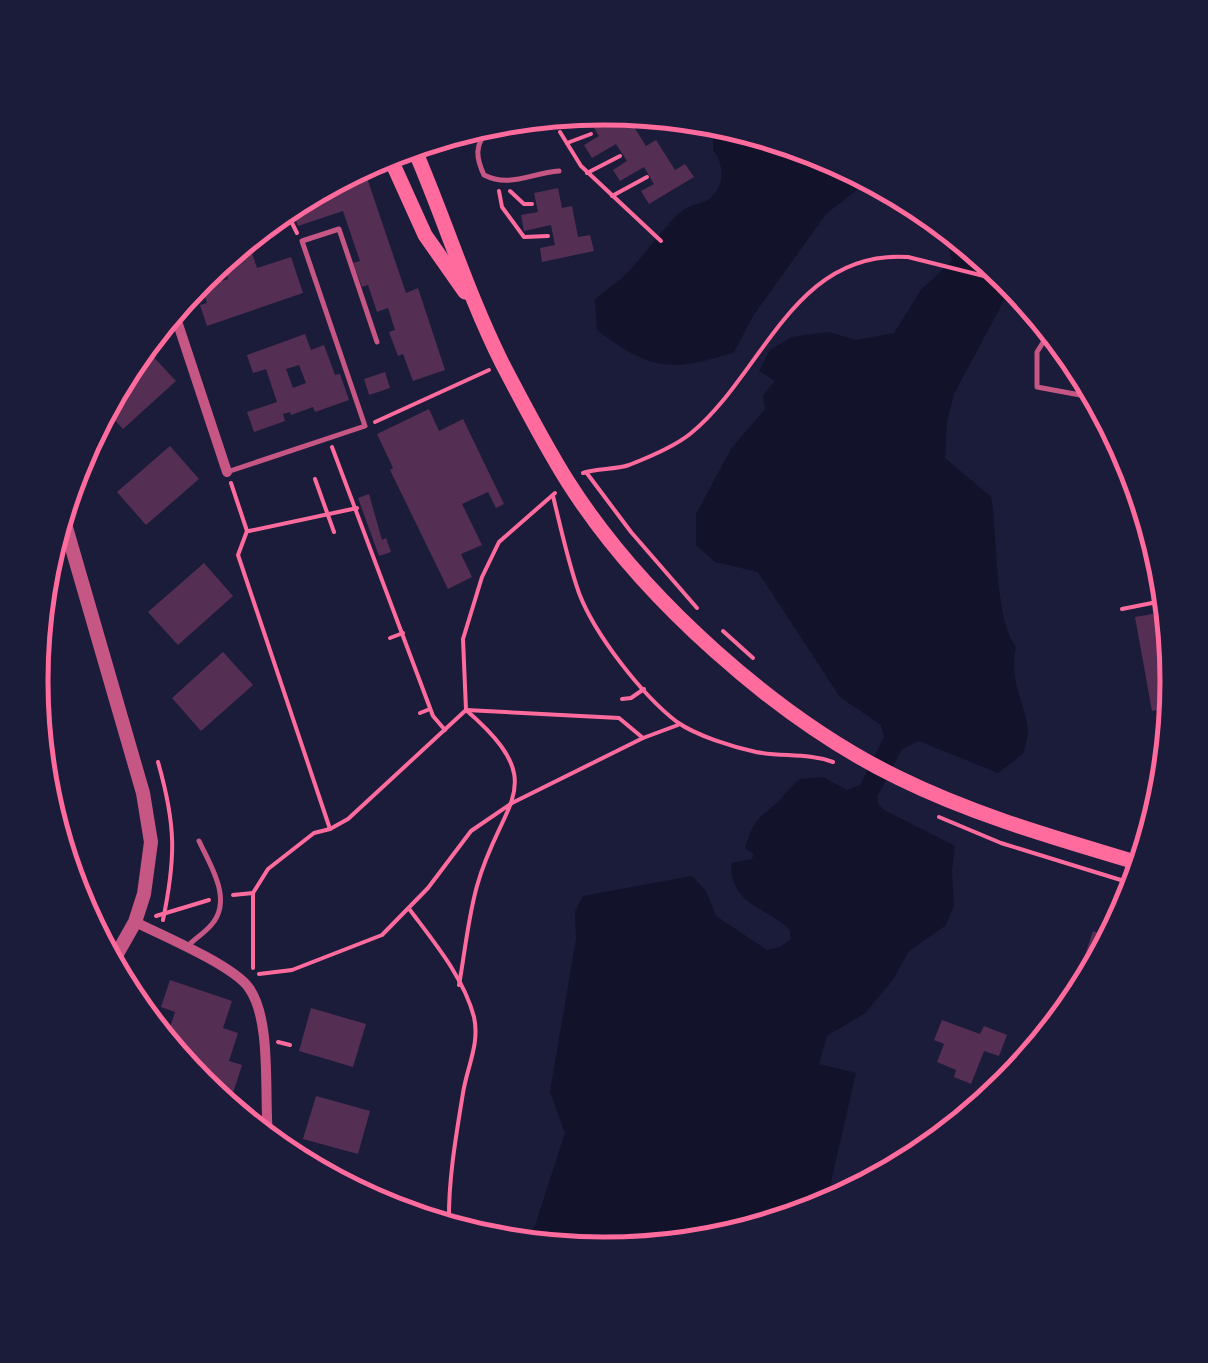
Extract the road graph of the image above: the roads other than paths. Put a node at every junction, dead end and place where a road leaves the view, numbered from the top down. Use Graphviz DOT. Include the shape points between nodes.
graph roads {
  1 [pos="480,139"];
  2 [pos="417,158"];
  3 [pos="394,166"];
  4 [pos="559,172"];
  5 [pos="476,308"];
  6 [pos="178,324"];
  7 [pos="1044,341"];
  8 [pos="377,342"];
  9 [pos="1081,395"];
  10 [pos="227,472"];
  11 [pos="67,533"];
  12 [pos="199,841"];
  13 [pos="1131,861"];
  14 [pos="135,922"];
  15 [pos="186,948"];
  16 [pos="118,953"];
  17 [pos="267,1125"];
  1 -- 4 [label="lane" via="484,175 500,182"];
  2 -- 5 [label="main road"];
  3 -- 5 [label="main road" via="425,234"];
  5 -- 13 [label="main road" via="569,483 616,547 742,675 793,715 900,779 1002,822"];
  6 -- 10 [label="street"];
  7 -- 9 [label="lane" via="1037,352 1037,387"];
  8 -- 10 [label="lane" via="340,229 302,241 365,426"];
  11 -- 14 [label="street" via="147,812 150,866"];
  12 -- 15 [label="lane" via="220,906 213,924"];
  14 -- 15 [label="street"];
  14 -- 16 [label="street"];
  15 -- 17 [label="street" via="250,988 262,1030"];
}
